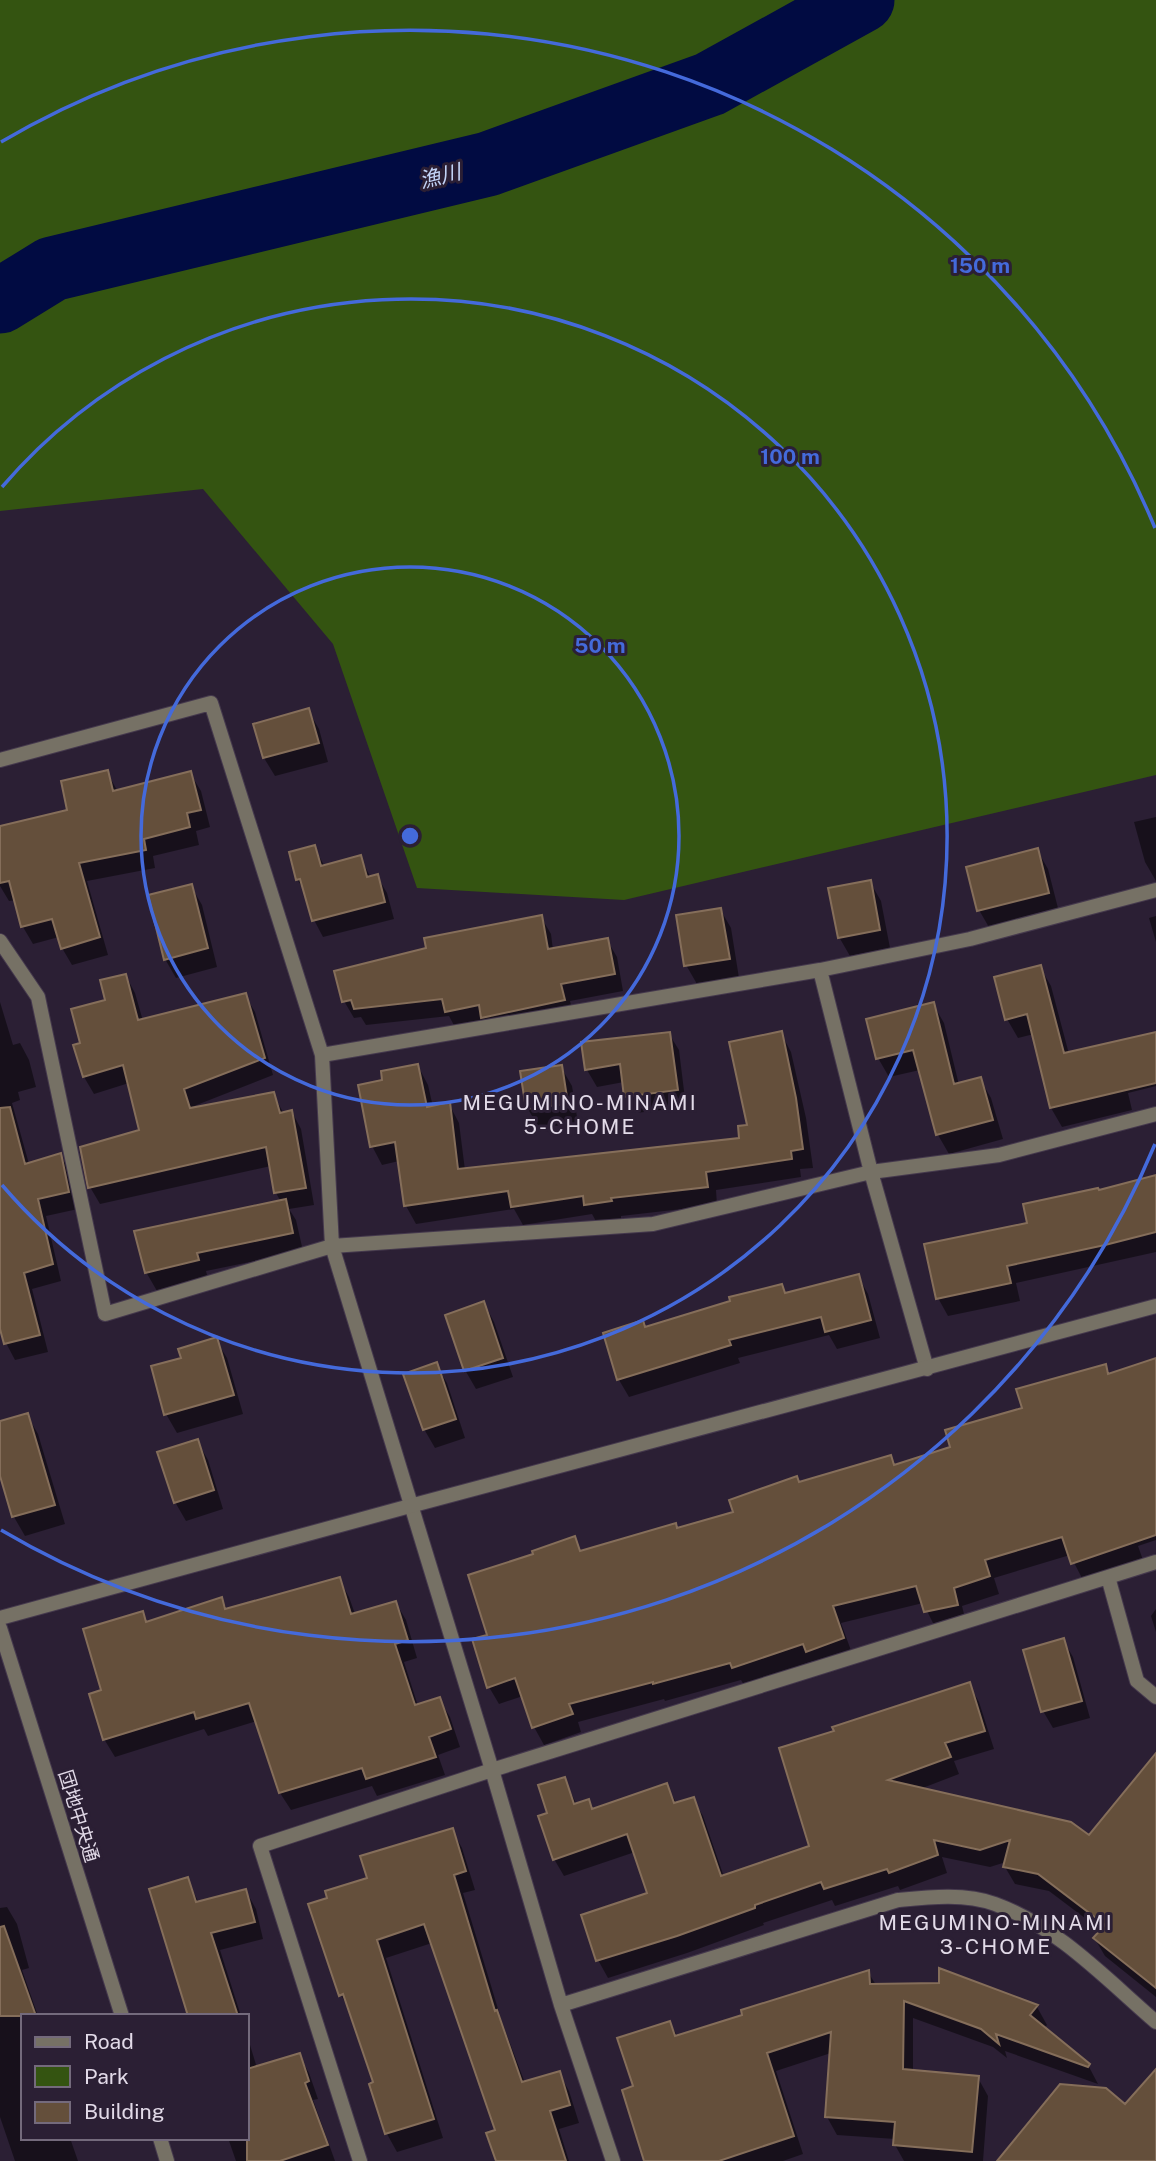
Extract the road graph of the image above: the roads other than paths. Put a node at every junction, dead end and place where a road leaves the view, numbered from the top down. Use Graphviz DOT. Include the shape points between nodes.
graph roads {
  1 [pos="0,760"];
  2 [pos="1156,890"];
  3 [pos="0,941"];
  4 [pos="820,970"];
  5 [pos="322,1055"];
  6 [pos="1156,1114"];
  7 [pos="871,1172"];
  8 [pos="332,1246"];
  9 [pos="1156,1306"];
  10 [pos="927,1368"];
  11 [pos="410,1506"];
  12 [pos="1156,1562"];
  13 [pos="1108,1577"];
  14 [pos="0,1618"];
  15 [pos="0,1628"];
  16 [pos="1156,1697"];
  17 [pos="492,1770"];
  18 [pos="561,2005"];
  19 [pos="121,2014"];
  20 [pos="1156,2022"];
  21 [pos="161,2140"];
  22 [pos="167,2161"];
  23 [pos="360,2161"];
  24 [pos="612,2161"];
  1 -- 5 [label="street" via="211,704"];
  2 -- 4 [label="street" via="970,939"];
  3 -- 8 [label="street" via="38,997 106,1314"];
  4 -- 5 [label="street"];
  4 -- 7 [label="street"];
  5 -- 8 [label="street"];
  6 -- 7 [label="street" via="999,1155"];
  7 -- 8 [label="street" via="653,1224"];
  7 -- 10 [label="street"];
  8 -- 11 [label="street"];
  9 -- 10 [label="street"];
  10 -- 11 [label="street"];
  11 -- 14 [label="street"];
  11 -- 17 [label="street"];
  12 -- 13 [label="street"];
  13 -- 16 [label="street" via="1137,1681"];
  13 -- 17 [label="street"];
  15 -- 19 [label="street, 団地中央通"];
  17 -- 18 [label="street"];
  17 -- 23 [label="street" via="260,1846"];
  18 -- 20 [label="street" via="898,1899 946,1896 994,1903 1055,1934"];
  18 -- 24 [label="street"];
  21 -- 22 [label="street"];
}
